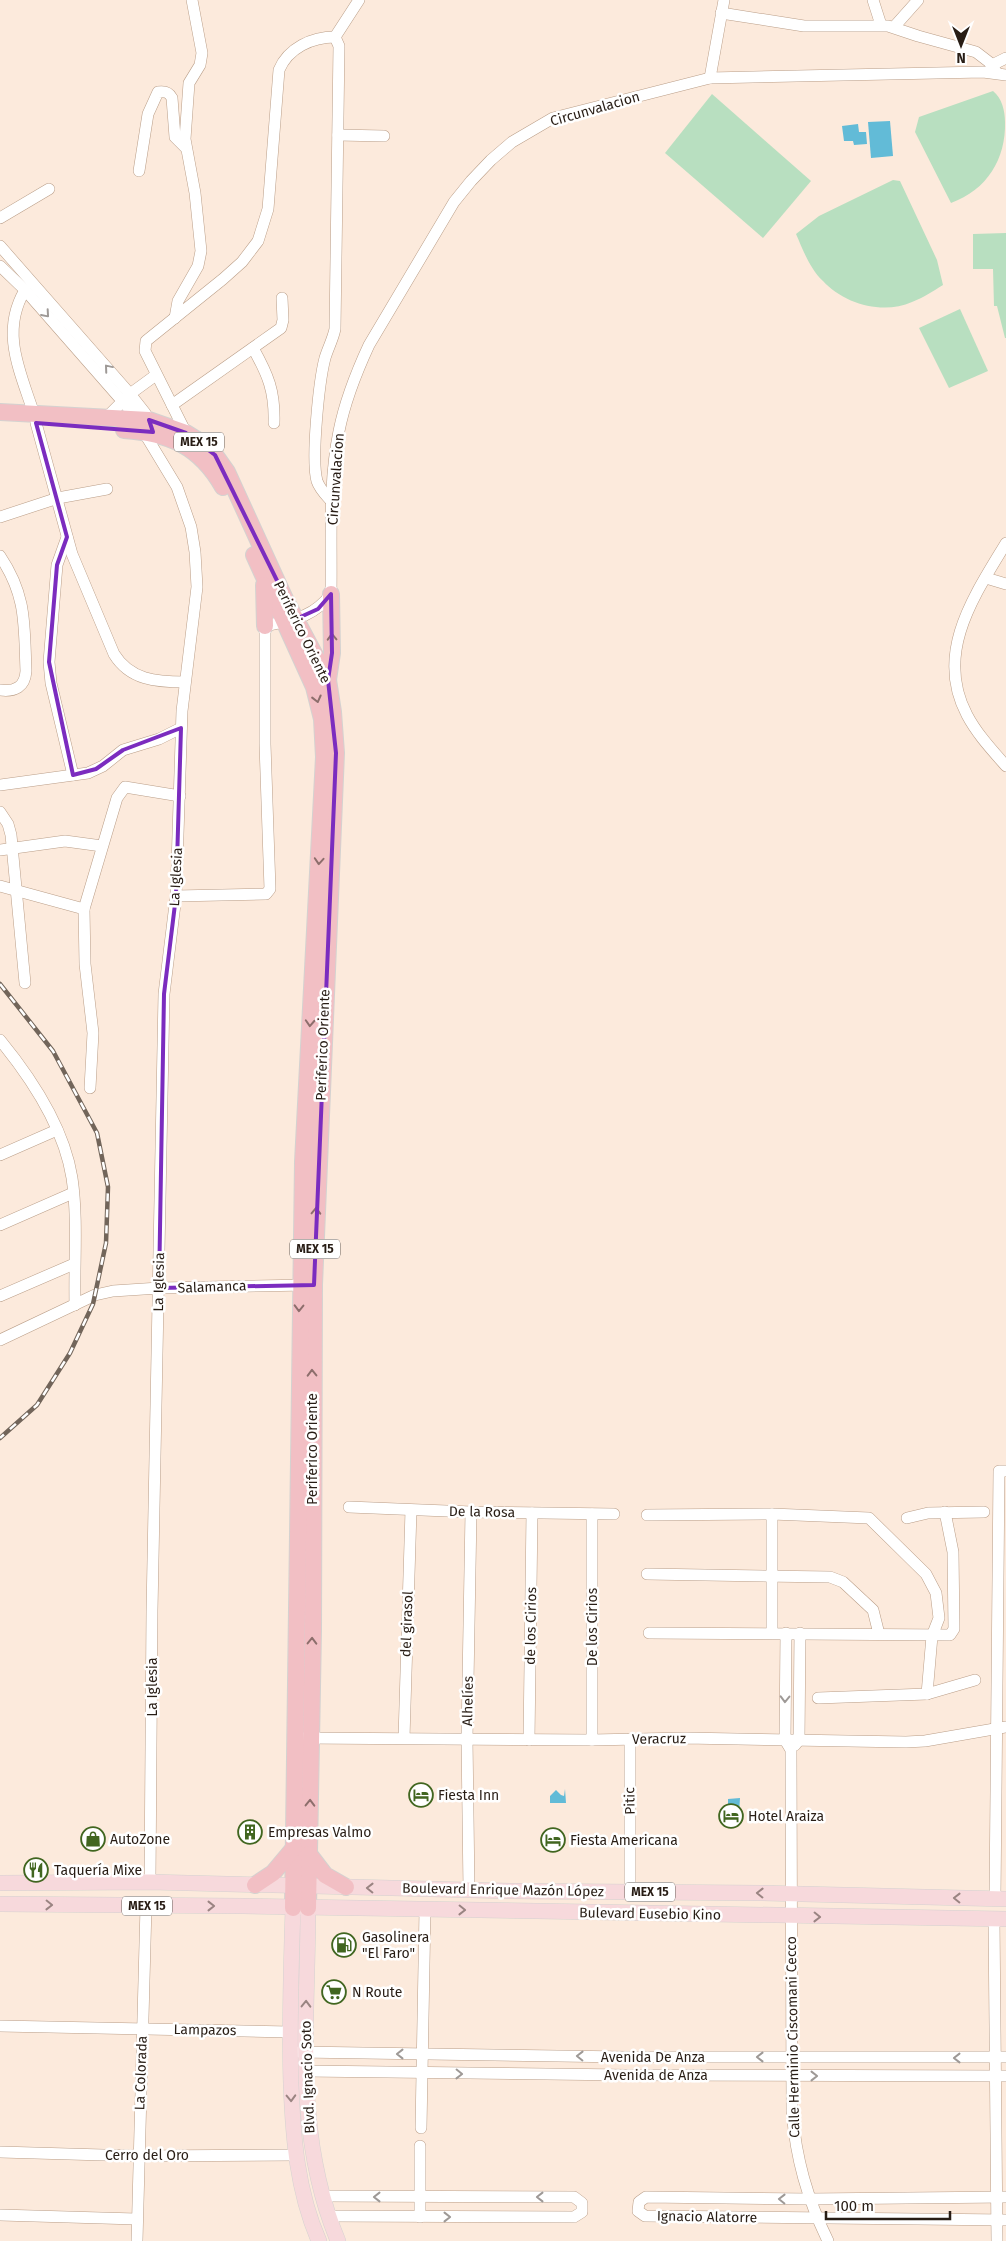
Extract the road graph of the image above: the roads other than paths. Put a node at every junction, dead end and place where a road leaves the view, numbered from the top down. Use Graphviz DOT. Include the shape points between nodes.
graph roads {
  1 [pos="192,0"];
  2 [pos="359,0"];
  3 [pos="724,0"];
  4 [pos="873,0"];
  5 [pos="918,0"];
  6 [pos="721,13"];
  7 [pos="881,25"];
  8 [pos="894,27"];
  9 [pos="335,37"];
  10 [pos="1006,58"];
  11 [pos="998,71"];
  12 [pos="710,78"];
  13 [pos="338,135"];
  14 [pos="384,136"];
  15 [pos="185,147"];
  16 [pos="139,171"];
  17 [pos="49,189"];
  18 [pos="0,218"];
  19 [pos="0,246"];
  20 [pos="0,266"];
  21 [pos="25,290"];
  22 [pos="282,298"];
  23 [pos="175,318"];
  24 [pos="253,348"];
  25 [pos="156,375"];
  26 [pos="126,398"];
  27 [pos="172,405"];
  28 [pos="0,412"];
  29 [pos="35,418"];
  30 [pos="106,418"];
  31 [pos="0,421"];
  32 [pos="274,423"];
  33 [pos="146,430"];
  34 [pos="186,433"];
  35 [pos="107,489"];
  36 [pos="58,498"];
  37 [pos="333,503"];
  38 [pos="0,517"];
  39 [pos="67,536"];
  40 [pos="1006,543"];
  41 [pos="0,556"];
  42 [pos="263,578"];
  43 [pos="986,578"];
  44 [pos="1006,584"];
  45 [pos="330,594"];
  46 [pos="290,621"];
  47 [pos="264,626"];
  48 [pos="328,680"];
  49 [pos="184,682"];
  50 [pos="0,690"];
  51 [pos="181,728"];
  52 [pos="1006,766"];
  53 [pos="73,775"];
  54 [pos="0,785"];
  55 [pos="180,796"];
  56 [pos="0,812"];
  57 [pos="102,846"];
  58 [pos="12,848"];
  59 [pos="0,850"];
  60 [pos="0,886"];
  61 [pos="16,892"];
  62 [pos="176,896"];
  63 [pos="84,909"];
  64 [pos="25,982"];
  65 [pos="2,1045"];
  66 [pos="90,1088"];
  67 [pos="57,1130"];
  68 [pos="0,1156"];
  69 [pos="73,1193"];
  70 [pos="0,1225"];
  71 [pos="74,1264"];
  72 [pos="307,1284"];
  73 [pos="159,1288"];
  74 [pos="0,1296"];
  75 [pos="75,1305"];
  76 [pos="0,1340"];
  77 [pos="1006,1471"];
  78 [pos="349,1507"];
  79 [pos="411,1510"];
  80 [pos="471,1512"];
  81 [pos="945,1512"];
  82 [pos="984,1512"];
  83 [pos="532,1513"];
  84 [pos="592,1514"];
  85 [pos="614,1514"];
  86 [pos="772,1514"];
  87 [pos="646,1515"];
  88 [pos="907,1518"];
  89 [pos="647,1574"];
  90 [pos="772,1574"];
  91 [pos="649,1632"];
  92 [pos="772,1632"];
  93 [pos="786,1632"];
  94 [pos="800,1633"];
  95 [pos="879,1634"];
  96 [pos="932,1636"];
  97 [pos="786,1667"];
  98 [pos="799,1667"];
  99 [pos="975,1680"];
  100 [pos="927,1694"];
  101 [pos="818,1698"];
  102 [pos="1001,1728"];
  103 [pos="303,1738"];
  104 [pos="404,1738"];
  105 [pos="468,1739"];
  106 [pos="630,1739"];
  107 [pos="529,1740"];
  108 [pos="592,1740"];
  109 [pos="799,1740"];
  110 [pos="788,1745"];
  111 [pos="301,1851"];
  112 [pos="150,1882"];
  113 [pos="0,1883"];
  114 [pos="254,1885"];
  115 [pos="301,1887"];
  116 [pos="346,1887"];
  117 [pos="469,1890"];
  118 [pos="630,1892"];
  119 [pos="791,1894"];
  120 [pos="1000,1899"];
  121 [pos="0,1904"];
  122 [pos="146,1906"];
  123 [pos="301,1908"];
  124 [pos="425,1910"];
  125 [pos="791,1916"];
  126 [pos="1000,1919"];
  127 [pos="0,2026"];
  128 [pos="143,2029"];
  129 [pos="289,2032"];
  130 [pos="302,2052"];
  131 [pos="368,2054"];
  132 [pos="423,2054"];
  133 [pos="625,2057"];
  134 [pos="792,2058"];
  135 [pos="1000,2058"];
  136 [pos="306,2071"];
  137 [pos="367,2072"];
  138 [pos="422,2073"];
  139 [pos="625,2075"];
  140 [pos="792,2076"];
  141 [pos="1000,2076"];
  142 [pos="421,2128"];
  143 [pos="420,2146"];
  144 [pos="0,2152"];
  145 [pos="295,2155"];
  146 [pos="138,2156"];
  147 [pos="322,2196"];
  148 [pos="420,2197"];
  149 [pos="467,2197"];
  150 [pos="1001,2197"];
  151 [pos="809,2199"];
  152 [pos="0,2215"];
  153 [pos="328,2216"];
  154 [pos="420,2217"];
  155 [pos="467,2217"];
  156 [pos="817,2218"];
  157 [pos="136,2219"];
  158 [pos="1001,2220"];
  159 [pos="137,2241"];
  160 [pos="319,2241"];
  161 [pos="338,2241"];
  162 [pos="828,2241"];
  163 [pos="997,2241"];
  1 -- 15 [label="street" via="202,52 200,65 190,83"];
  2 -- 9 [label="street"];
  3 -- 6 [label="street"];
  4 -- 7 [label="street"];
  5 -- 8 [label="street"];
  6 -- 7 [label="street" via="804,26"];
  6 -- 12 [label="street"];
  7 -- 8 [label="street"];
  8 -- 11 [label="street" via="967,48 984,57"];
  9 -- 13 [label="street" via="339,46"];
  9 -- 23 [label="street" via="301,46 284,60 279,70 268,209 258,241 242,262"];
  10 -- 11 [label="street"];
  11 -- 12 [label="street, Circunvalacion"];
  12 -- 37 [label="street, Circunvalacion" via="553,118 512,142 471,180 454,202 368,345 339,431"];
  13 -- 14 [label="street"];
  13 -- 37 [label="street" via="335,329 319,393 316,464 320,488"];
  15 -- 16 [label="street" via="178,142 174,132 172,98 164,91 158,92 148,114"];
  15 -- 23 [label="street" via="201,251 198,266 178,301"];
  17 -- 18 [label="street"];
  26 -- 19 [label="street, one-way"];
  20 -- 21 [label="street"];
  21 -- 26 [label="street, one-way"];
  21 -- 29 [label="street" via="13,312 11,336"];
  22 -- 24 [label="street" via="281,328"];
  23 -- 25 [label="street" via="146,341 145,351"];
  24 -- 27 [label="street"];
  24 -- 32 [label="street" via="272,386"];
  25 -- 26 [label="street"];
  25 -- 27 [label="street"];
  26 -- 30 [label="street"];
  26 -- 33 [label="street, La Iglesia"];
  27 -- 34 [label="street"];
  28 -- 29 [label="highway, Periferico Oriente / MEX 15"];
  29 -- 30 [label="highway, Periferico Oriente / MEX 15"];
  29 -- 31 [label="highway, Periferico Oriente / MEX 15"];
  29 -- 33 [label="highway, Periferico Oriente / MEX 15"];
  29 -- 36 [label="street"];
  30 -- 33 [label="highway, Periferico Oriente / MEX 15"];
  33 -- 34 [label="highway, Periferico Oriente / MEX 15"];
  33 -- 42 [label="highway, Periferico Oriente / MEX 15" via="179,442 215,473"];
  33 -- 49 [label="street, La Iglesia" via="183,502 195,552 196,606"];
  34 -- 46 [label="highway, Periferico Oriente / MEX 15" via="206,446 227,472"];
  35 -- 36 [label="street"];
  36 -- 38 [label="street"];
  36 -- 39 [label="street"];
  37 -- 45 [label="street, Circunvalacion"];
  39 -- 49 [label="street" via="111,648 123,668 145,678"];
  39 -- 53 [label="street" via="57,565 49,662"];
  40 -- 43 [label="street"];
  41 -- 50 [label="street" via="11,572 21,599 26,671 19,688"];
  42 -- 46 [label="highway, Periferico Oriente / MEX 15"];
  42 -- 47 [label="highway"];
  43 -- 44 [label="street"];
  43 -- 52 [label="street" via="966,612 954,662 959,698 967,716 980,737"];
  45 -- 46 [label="street" via="318,609"];
  48 -- 45 [label="highway, one-way" via="332,653"];
  46 -- 47 [label="street"];
  46 -- 48 [label="highway, Periferico Oriente / MEX 15"];
  46 -- 72 [label="highway, Periferico Oriente / MEX 15, one-way" via="314,687 322,719 324,757 303,1162"];
  47 -- 62 [label="street" via="270,889 266,894"];
  72 -- 48 [label="highway, Periferico Oriente / MEX 15, one-way" via="336,753"];
  49 -- 51 [label="street, La Iglesia"];
  51 -- 53 [label="street" via="123,750 96,770"];
  51 -- 55 [label="street, La Iglesia"];
  53 -- 54 [label="street"];
  55 -- 57 [label="street" via="125,787 117,798"];
  55 -- 62 [label="street, La Iglesia"];
  56 -- 58 [label="street" via="10,829"];
  57 -- 58 [label="street" via="65,841"];
  57 -- 63 [label="street"];
  58 -- 59 [label="street"];
  58 -- 61 [label="street"];
  60 -- 61 [label="street"];
  61 -- 63 [label="street"];
  61 -- 64 [label="street"];
  62 -- 73 [label="street, La Iglesia" via="164,994"];
  63 -- 66 [label="street" via="85,964 93,1033"];
  65 -- 67 [label="street" via="26,1073"];
  67 -- 68 [label="street"];
  67 -- 69 [label="street" via="67,1159"];
  69 -- 70 [label="street"];
  69 -- 71 [label="street"];
  71 -- 74 [label="street"];
  71 -- 75 [label="street"];
  72 -- 73 [label="street, Salamanca"];
  72 -- 103 [label="highway, Periferico Oriente / MEX 15"];
  73 -- 75 [label="street, Salamanca" via="95,1295"];
  73 -- 112 [label="street, La Iglesia"];
  75 -- 76 [label="street, Salamanca"];
  77 -- 102 [label="street" via="1000,1471"];
  78 -- 79 [label="street, De la Rosa"];
  79 -- 80 [label="street, De la Rosa"];
  79 -- 104 [label="street, del girasol"];
  80 -- 83 [label="street, De la Rosa"];
  80 -- 105 [label="street, Alhelíes"];
  81 -- 82 [label="street"];
  81 -- 88 [label="street"];
  81 -- 96 [label="street" via="953,1552 954,1629 950,1635"];
  83 -- 84 [label="street, De la Rosa"];
  83 -- 107 [label="street, de los Cirios"];
  84 -- 85 [label="street, De la Rosa"];
  84 -- 108 [label="street, De los Cirios"];
  86 -- 87 [label="street"];
  86 -- 90 [label="street"];
  86 -- 96 [label="street" via="869,1518 932,1583 939,1611"];
  89 -- 90 [label="street"];
  90 -- 92 [label="street"];
  90 -- 95 [label="street" via="838,1579 872,1610"];
  91 -- 92 [label="street"];
  92 -- 93 [label="street"];
  93 -- 94 [label="street"];
  93 -- 97 [label="street, Calle Herminio Ciscomani Cecco"];
  94 -- 95 [label="street"];
  94 -- 98 [label="street"];
  95 -- 96 [label="street"];
  96 -- 100 [label="street"];
  97 -- 98 [label="street"];
  97 -- 110 [label="street, Calle Herminio Ciscomani Cecco, one-way"];
  98 -- 109 [label="street"];
  99 -- 100 [label="street"];
  100 -- 101 [label="street"];
  102 -- 109 [label="street, Veracruz" via="925,1741"];
  102 -- 120 [label="street"];
  103 -- 104 [label="street, Veracruz"];
  103 -- 111 [label="highway, Periferico Oriente / MEX 15"];
  104 -- 105 [label="street, Veracruz"];
  105 -- 107 [label="street, Veracruz"];
  105 -- 117 [label="street, Alhelíes"];
  106 -- 108 [label="street, Veracruz"];
  106 -- 110 [label="street, Veracruz" via="685,1738"];
  106 -- 118 [label="street, Pitic"];
  107 -- 108 [label="street, Veracruz"];
  109 -- 110 [label="street, Veracruz"];
  110 -- 119 [label="street, Calle Herminio Ciscomani Cecco"];
  111 -- 114 [label="highway"];
  111 -- 115 [label="highway, Periferico Oriente / MEX 15"];
  111 -- 116 [label="highway" via="325,1875"];
  112 -- 113 [label="main road, Boulevard Enrique Mazón López / MEX 15"];
  112 -- 114 [label="main road, Boulevard Enrique Mazón López / MEX 15"];
  114 -- 115 [label="main road, Boulevard Enrique Mazón López / MEX 15"];
  115 -- 116 [label="main road, Boulevard Enrique Mazón López / MEX 15"];
  115 -- 123 [label="highway, Periferico Oriente"];
  117 -- 116 [label="main road, Boulevard Enrique Mazón López / MEX 15, one-way"];
  117 -- 118 [label="main road, Boulevard Enrique Mazón López / MEX 15"];
  119 -- 118 [label="main road, Boulevard Enrique Mazón López / MEX 15, one-way"];
  120 -- 119 [label="main road, Boulevard Enrique Mazón López / MEX 15, one-way"];
  119 -- 125 [label="street, Calle Herminio Ciscomani Cecco"];
  121 -- 122 [label="main road, MEX 15, one-way"];
  122 -- 123 [label="main road, MEX 15, one-way"];
  122 -- 128 [label="street, La Colorada"];
  123 -- 124 [label="main road, Bulevard Eusebio Kino / MEX 15"];
  123 -- 129 [label="main road, Blvd. Ignacio Soto"];
  130 -- 123 [label="main road, Blvd. Ignacio Soto, one-way"];
  124 -- 125 [label="main road, Bulevard Eusebio Kino / MEX 15, one-way"];
  124 -- 132 [label="street"];
  125 -- 126 [label="main road, Bulevard Eusebio Kino / MEX 15, one-way"];
  125 -- 134 [label="street, Calle Herminio Ciscomani Cecco"];
  126 -- 135 [label="street"];
  127 -- 128 [label="street, Lampazos"];
  128 -- 129 [label="street, Lampazos"];
  128 -- 146 [label="street, La Colorada"];
  129 -- 130 [label="main road" via="299,2034"];
  129 -- 145 [label="main road, Blvd. Ignacio Soto, one-way"];
  130 -- 131 [label="street, Avenida De Anza"];
  130 -- 136 [label="main road, Blvd. Ignacio Soto"];
  132 -- 131 [label="street, Avenida De Anza, one-way"];
  131 -- 137 [label="street"];
  133 -- 132 [label="street, Avenida De Anza, one-way"];
  132 -- 138 [label="street"];
  134 -- 133 [label="street, Avenida De Anza, one-way"];
  133 -- 139 [label="street"];
  135 -- 134 [label="street, Avenida De Anza, one-way"];
  134 -- 140 [label="street, Calle Herminio Ciscomani Cecco"];
  135 -- 141 [label="street"];
  136 -- 137 [label="street, Avenida de Anza"];
  136 -- 147 [label="main road, Blvd. Ignacio Soto" via="312,2151"];
  137 -- 138 [label="street, Avenida de Anza"];
  138 -- 139 [label="street, Avenida de Anza, one-way"];
  138 -- 142 [label="street"];
  139 -- 140 [label="street, Avenida de Anza"];
  140 -- 141 [label="street, Avenida de Anza, one-way"];
  140 -- 151 [label="street, Calle Herminio Ciscomani Cecco" via="794,2134"];
  141 -- 150 [label="street"];
  143 -- 148 [label="street"];
  144 -- 146 [label="street, Cerro del Oro"];
  145 -- 146 [label="street, Cerro del Oro"];
  145 -- 153 [label="main road" via="303,2162 315,2204"];
  145 -- 160 [label="main road, Blvd. Ignacio Soto"];
  146 -- 157 [label="street, La Colorada"];
  148 -- 147 [label="street, one-way"];
  147 -- 153 [label="main road, Blvd. Ignacio Soto"];
  148 -- 149 [label="street"];
  148 -- 154 [label="street"];
  149 -- 155 [label="street"];
  155 -- 149 [label="street, one-way" via="574,2217 579,2216 582,2208 582,2203 574,2198"];
  150 -- 151 [label="street, Ignacio Alatorre"];
  150 -- 158 [label="street"];
  151 -- 156 [label="street, Calle Herminio Ciscomani Cecco"];
  151 -- 156 [label="street, Ignacio Alatorre, one-way" via="646,2198 639,2202 638,2212 645,2216"];
  152 -- 157 [label="street"];
  153 -- 154 [label="street"];
  153 -- 161 [label="main road, Blvd. Ignacio Soto"];
  154 -- 155 [label="street, one-way"];
  156 -- 158 [label="street, Ignacio Alatorre"];
  156 -- 162 [label="street, Calle Herminio Ciscomani Cecco"];
  157 -- 159 [label="street, La Colorada"];
  158 -- 163 [label="street"];
}
